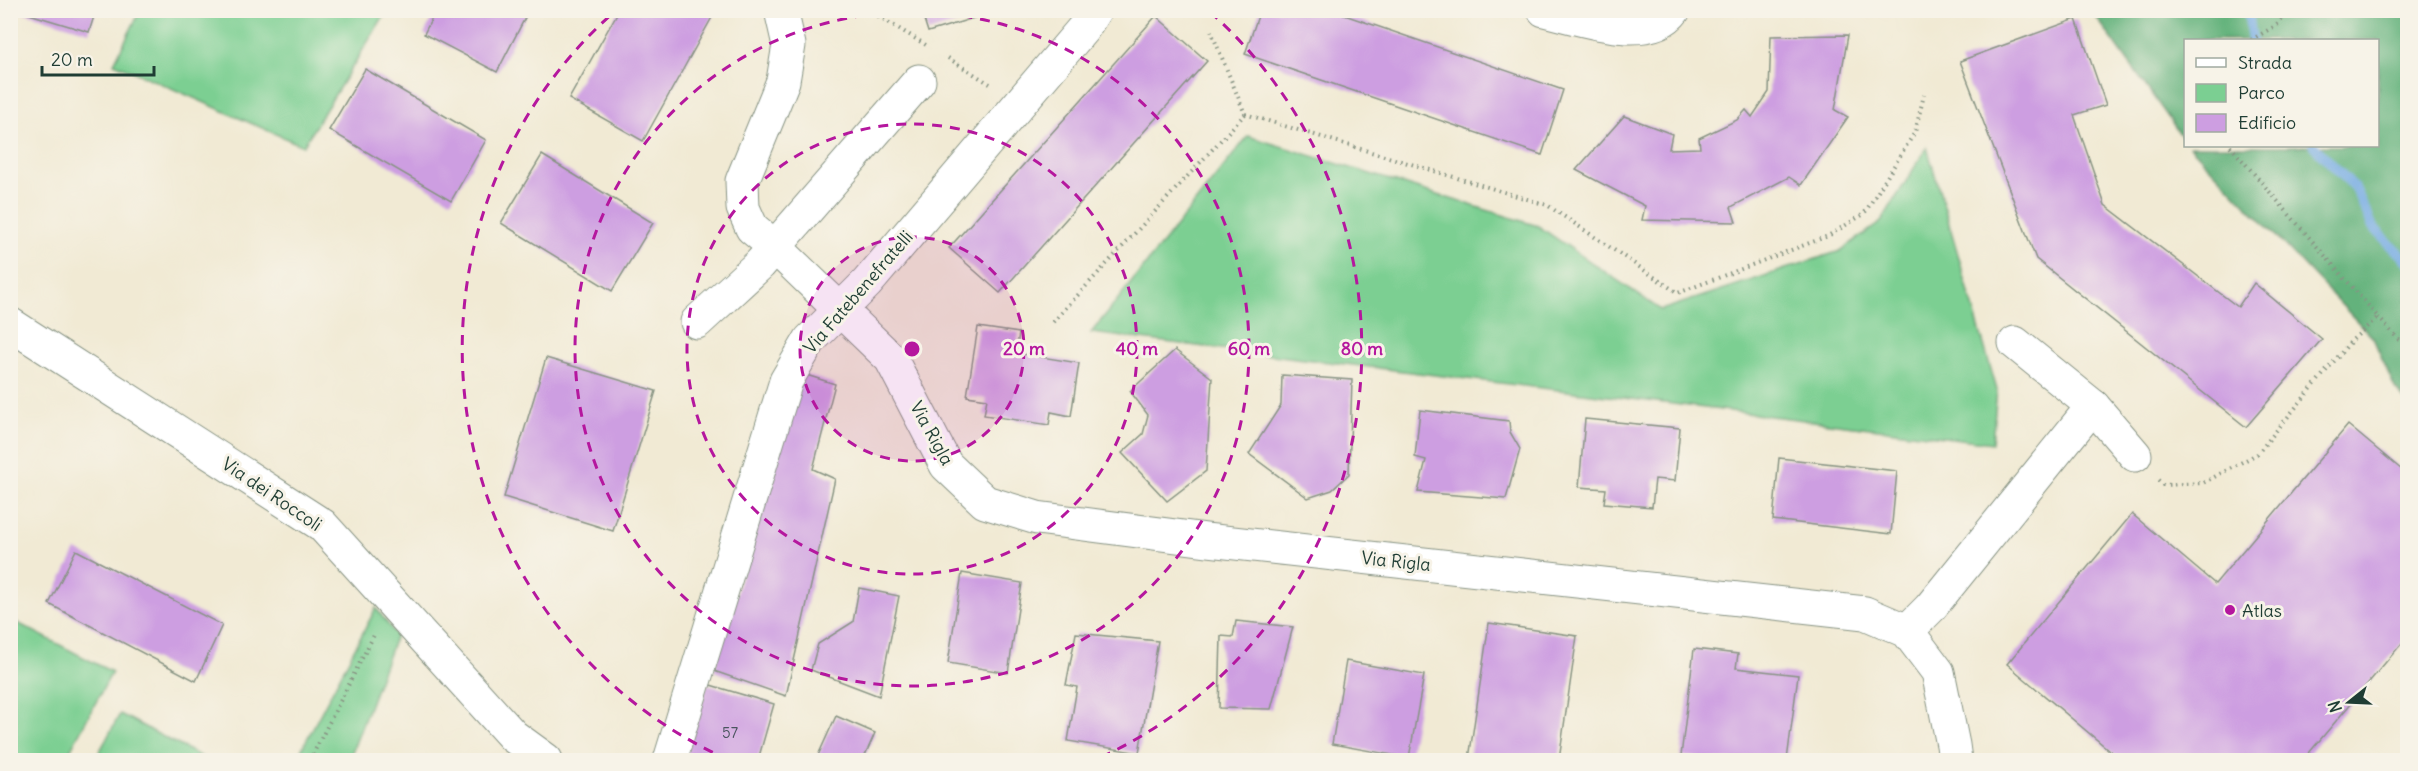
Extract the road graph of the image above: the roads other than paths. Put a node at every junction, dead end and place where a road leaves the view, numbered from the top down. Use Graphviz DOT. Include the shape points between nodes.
graph roads {
  1 [pos="781,10"];
  2 [pos="1095,10"];
  3 [pos="1544,10"];
  4 [pos="1674,10"];
  5 [pos="919,81"];
  6 [pos="775,247"];
  7 [pos="840,310"];
  8 [pos="697,322"];
  9 [pos="10,324"];
  10 [pos="2015,343"];
  11 [pos="2092,406"];
  12 [pos="2135,455"];
  13 [pos="1906,630"];
  14 [pos="546,760"];
  15 [pos="670,760"];
  16 [pos="1954,760"];
  1 -- 6 [label="street, Via Rigla" via="789,45 783,81 742,181 742,208 752,228"];
  2 -- 7 [label="street, Via Fatebenefratelli" via="1083,29"];
  3 -- 4 [label="street" via="1634,29 1658,24"];
  5 -- 6 [label="street"];
  6 -- 7 [label="street, Via Rigla"];
  6 -- 8 [label="street"];
  7 -- 13 [label="street, Via Rigla" via="891,359 946,465 985,502 1037,518 1865,613"];
  7 -- 15 [label="street, Via Fatebenefratelli" via="810,340 786,381"];
  9 -- 14 [label="street, Via dei Roccoli" via="322,525 513,736"];
  10 -- 11 [label="street"];
  11 -- 12 [label="street"];
  11 -- 13 [label="street" via="1930,608"];
  13 -- 16 [label="street" via="1938,672"];
}
